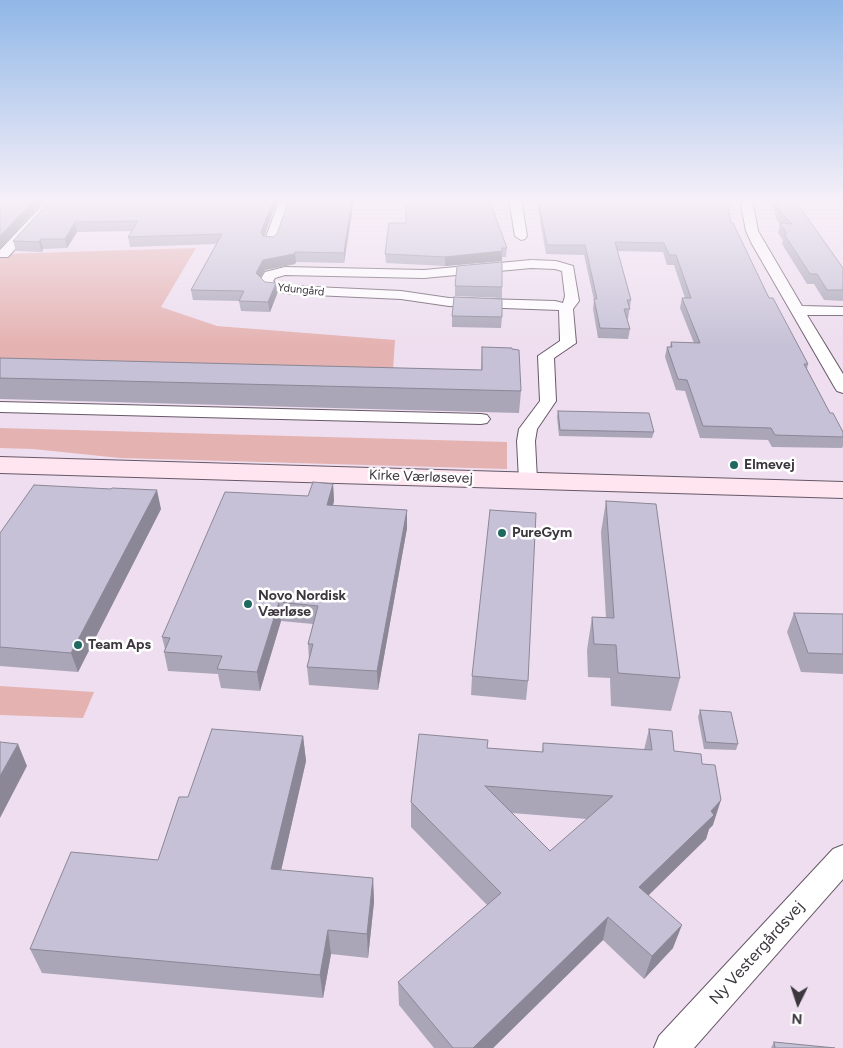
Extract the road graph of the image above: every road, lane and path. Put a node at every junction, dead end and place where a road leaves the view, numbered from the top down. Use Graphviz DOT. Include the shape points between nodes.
graph roads {
  1 [pos="9,248"];
  2 [pos="761,248"];
  3 [pos="3,254"];
  4 [pos="566,308"];
  5 [pos="798,310"];
  6 [pos="843,311"];
  7 [pos="843,388"];
  8 [pos="0,407"];
  9 [pos="481,419"];
  10 [pos="0,465"];
  11 [pos="528,480"];
  12 [pos="843,490"];
  13 [pos="843,858"];
  14 [pos="671,1048"];
  1 -- 3 [label="street"];
  2 -- 5 [label="street"];
  4 -- 4 [label="street, Ydungård" via="572,300 568,269 556,265 531,264 424,274 285,271 270,275 266,282 271,287 320,292"];
  4 -- 11 [label="street, Ydungård" via="568,343 546,356 548,401 530,426 526,441"];
  5 -- 6 [label="street"];
  5 -- 7 [label="street"];
  8 -- 9 [label="street"];
  10 -- 11 [label="street, Kirke Værløsevej"];
  11 -- 12 [label="street, Kirke Værløsevej"];
  13 -- 14 [label="street, Ny Vestergårdsvej"];
}
